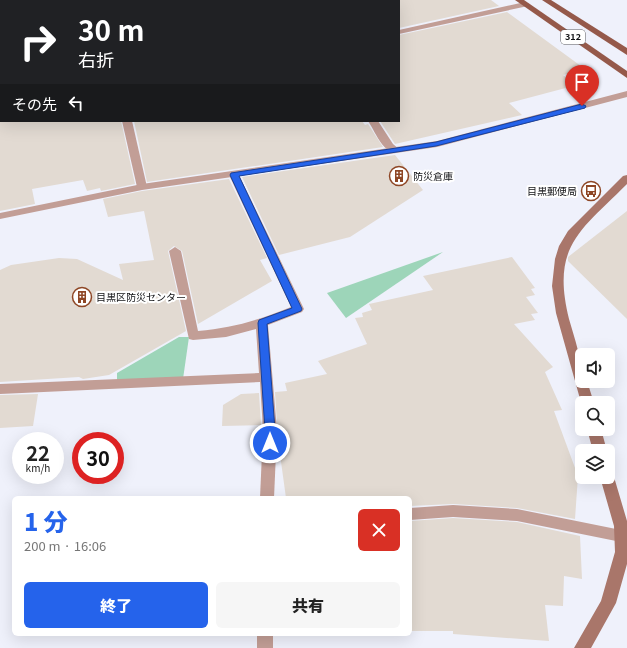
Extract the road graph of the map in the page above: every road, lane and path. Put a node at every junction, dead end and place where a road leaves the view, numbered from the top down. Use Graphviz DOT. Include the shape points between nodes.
graph roads {
  1 [pos="546,0"];
  2 [pos="522,2"];
  3 [pos="400,32"];
  4 [pos="627,52"];
  5 [pos="627,75"];
  6 [pos="627,94"];
  7 [pos="127,122"];
  8 [pos="373,122"];
  9 [pos="395,150"];
  10 [pos="234,175"];
  11 [pos="627,178"];
  12 [pos="142,187"];
  13 [pos="0,216"];
  14 [pos="175,251"];
  15 [pos="262,323"];
  16 [pos="265,376"];
  17 [pos="0,389"];
  18 [pos="585,396"];
  19 [pos="609,484"];
  20 [pos="267,496"];
  21 [pos="412,514"];
  22 [pos="621,536"];
  23 [pos="265,636"];
  24 [pos="265,648"];
  25 [pos="582,648"];
  1 -- 4 [label="main road, 312"];
  2 -- 3 [label="street"];
  2 -- 5 [label="main road, 312"];
  6 -- 9 [label="street" via="436,144"];
  7 -- 12 [label="street"];
  8 -- 9 [label="street" via="389,146"];
  9 -- 10 [label="street"];
  10 -- 12 [label="street"];
  10 -- 15 [label="street" via="298,309"];
  11 -- 18 [label="main road" via="572,233 559,261 558,301"];
  12 -- 13 [label="street"];
  14 -- 15 [label="street" via="193,336 226,333"];
  15 -- 16 [label="street"];
  16 -- 17 [label="street"];
  16 -- 20 [label="street" via="270,430"];
  19 -- 22 [label="main road" via="621,526"];
  21 -- 22 [label="street" via="453,511 517,515"];
  22 -- 25 [label="main road" via="623,552 608,603"];
  23 -- 24 [label="street"];
}
